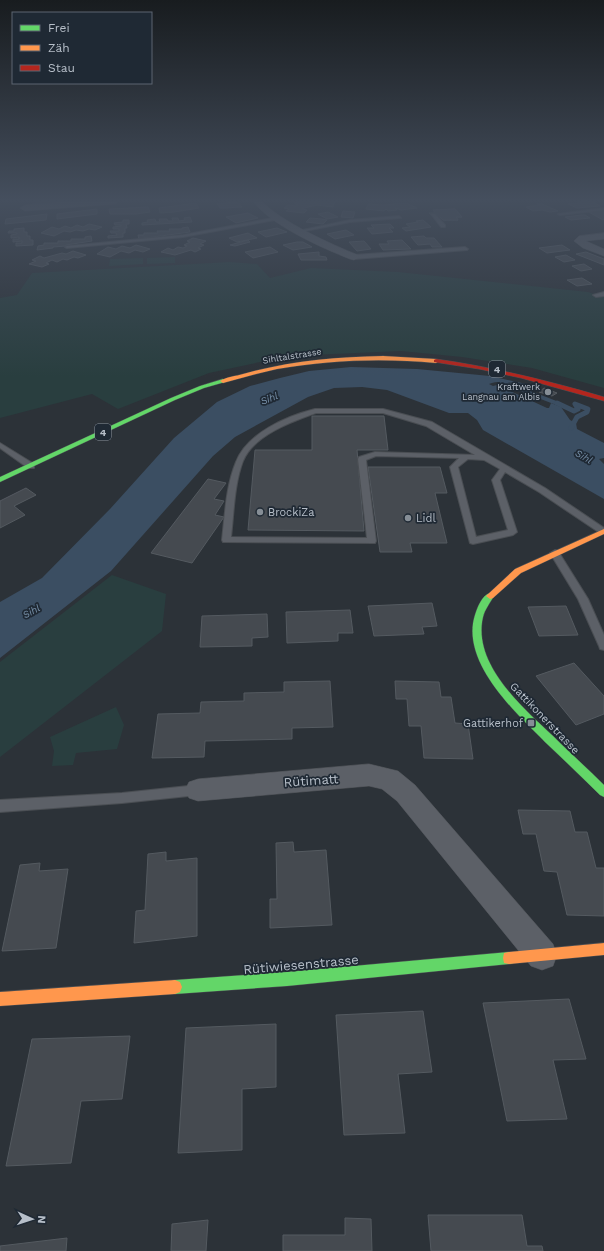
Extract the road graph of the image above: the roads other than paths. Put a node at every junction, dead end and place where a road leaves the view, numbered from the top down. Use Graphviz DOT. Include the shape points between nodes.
graph roads {
  1 [pos="604,294"];
  2 [pos="596,295"];
  3 [pos="604,400"];
  4 [pos="0,445"];
  5 [pos="466,456"];
  6 [pos="486,458"];
  7 [pos="31,466"];
  8 [pos="504,468"];
  9 [pos="0,480"];
  10 [pos="604,531"];
  11 [pos="555,553"];
  12 [pos="604,646"];
  13 [pos="600,782"];
  14 [pos="198,790"];
  15 [pos="0,806"];
  16 [pos="604,949"];
  17 [pos="542,955"];
  18 [pos="0,999"];
  1 -- 2 [label="lane"];
  3 -- 7 [label="main road, Sihltalstrasse / 4" via="519,374 460,364 386,358 308,362 248,374 194,390"];
  4 -- 7 [label="lane"];
  5 -- 6 [label="lane"];
  5 -- 6 [label="lane" via="375,454 362,459 372,541 226,540 234,478 240,460 248,448 268,431 315,411 382,411 429,424"];
  5 -- 8 [label="lane" via="454,467 473,541 513,532 496,480"];
  6 -- 8 [label="lane"];
  7 -- 9 [label="main road, Sihltalstrasse / 4"];
  8 -- 10 [label="lane"];
  10 -- 11 [label="main road, Gattikonerstrasse"];
  11 -- 12 [label="lane" via="583,599"];
  11 -- 13 [label="main road, Gattikonerstrasse" via="518,571 494,591 484,603 477,620 478,638 483,659 495,682 513,704"];
  14 -- 15 [label="lane, Rütimatt"];
  14 -- 17 [label="street, Rütimatt" via="369,775 389,780 406,793"];
  16 -- 17 [label="main road, Rütiwiesenstrasse"];
  17 -- 18 [label="main road, Rütiwiesenstrasse" via="258,981"];
}
